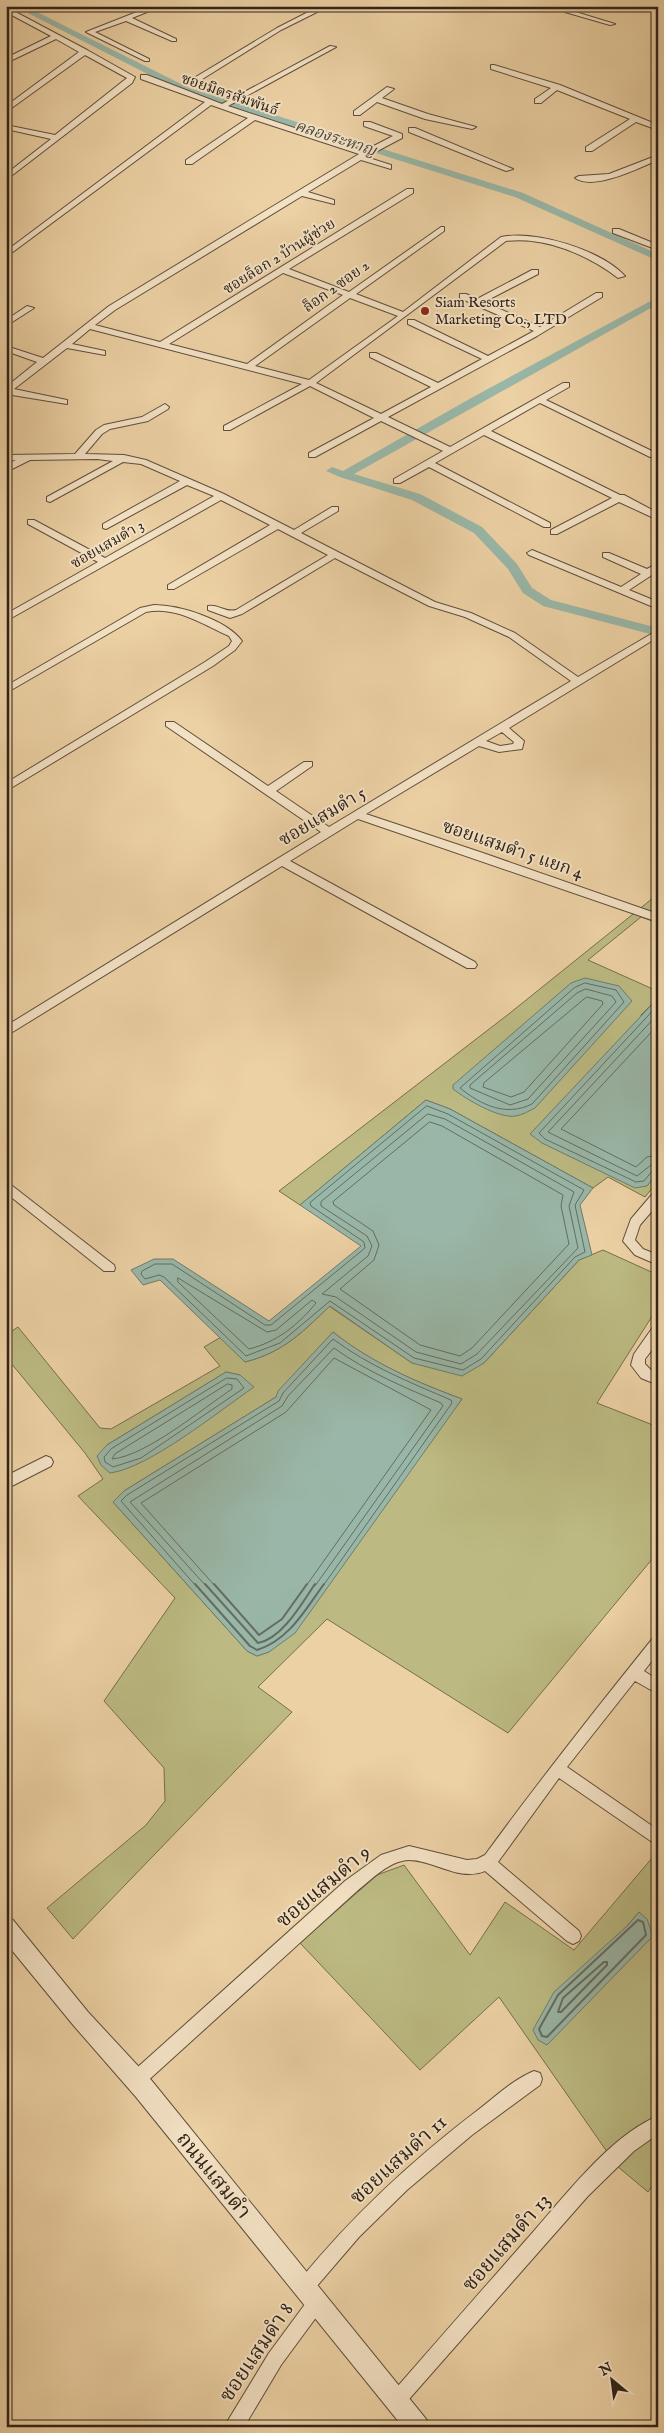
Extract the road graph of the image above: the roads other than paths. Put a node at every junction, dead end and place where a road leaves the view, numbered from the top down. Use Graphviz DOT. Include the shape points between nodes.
graph roads {
  1 [pos="159,6"];
  2 [pos="326,6"];
  3 [pos="7,10"];
  4 [pos="567,11"];
  5 [pos="125,18"];
  6 [pos="612,24"];
  7 [pos="58,36"];
  8 [pos="174,40"];
  9 [pos="332,47"];
  10 [pos="85,51"];
  11 [pos="147,60"];
  12 [pos="6,61"];
  13 [pos="494,67"];
  14 [pos="144,77"];
  15 [pos="193,81"];
  16 [pos="557,87"];
  17 [pos="390,89"];
  18 [pos="377,99"];
  19 [pos="538,101"];
  20 [pos="210,102"];
  21 [pos="225,104"];
  22 [pos="6,110"];
  23 [pos="357,113"];
  24 [pos="254,117"];
  25 [pos="636,119"];
  26 [pos="367,124"];
  27 [pos="6,127"];
  28 [pos="472,127"];
  29 [pos="658,128"];
  30 [pos="412,130"];
  31 [pos="57,138"];
  32 [pos="589,148"];
  33 [pos="367,152"];
  34 [pos="658,157"];
  35 [pos="189,162"];
  36 [pos="388,168"];
  37 [pos="510,169"];
  38 [pos="6,178"];
  39 [pos="579,178"];
  40 [pos="410,191"];
  41 [pos="302,193"];
  42 [pos="331,202"];
  43 [pos="441,229"];
  44 [pos="616,231"];
  45 [pos="658,248"];
  46 [pos="6,255"];
  47 [pos="283,270"];
  48 [pos="535,272"];
  49 [pos="621,276"];
  50 [pos="347,294"];
  51 [pos="599,295"];
  52 [pos="463,296"];
  53 [pos="477,302"];
  54 [pos="30,308"];
  55 [pos="404,315"];
  56 [pos="411,322"];
  57 [pos="6,324"];
  58 [pos="88,326"];
  59 [pos="539,330"];
  60 [pos="66,344"];
  61 [pos="163,344"];
  62 [pos="6,348"];
  63 [pos="102,353"];
  64 [pos="373,355"];
  65 [pos="488,359"];
  66 [pos="45,362"];
  67 [pos="249,367"];
  68 [pos="310,383"];
  69 [pos="566,385"];
  70 [pos="437,386"];
  71 [pos="7,390"];
  72 [pos="540,400"];
  73 [pos="64,402"];
  74 [pos="165,407"];
  75 [pos="381,416"];
  76 [pos="227,428"];
  77 [pos="485,432"];
  78 [pos="450,451"];
  79 [pos="312,455"];
  80 [pos="653,455"];
  81 [pos="78,456"];
  82 [pos="6,458"];
  83 [pos="26,458"];
  84 [pos="124,458"];
  85 [pos="429,463"];
  86 [pos="6,469"];
  87 [pos="187,481"];
  88 [pos="397,481"];
  89 [pos="221,496"];
  90 [pos="621,497"];
  91 [pos="50,499"];
  92 [pos="335,509"];
  93 [pos="658,517"];
  94 [pos="31,522"];
  95 [pos="277,525"];
  96 [pos="547,525"];
  97 [pos="106,526"];
  98 [pos="554,532"];
  99 [pos="294,534"];
  100 [pos="532,553"];
  101 [pos="334,554"];
  102 [pos="606,555"];
  103 [pos="105,562"];
  104 [pos="658,566"];
  105 [pos="647,573"];
  106 [pos="171,586"];
  107 [pos="622,591"];
  108 [pos="658,606"];
  109 [pos="211,608"];
  110 [pos="6,618"];
  111 [pos="658,633"];
  112 [pos="646,640"];
  113 [pos="658,643"];
  114 [pos="576,681"];
  115 [pos="6,690"];
  116 [pos="170,724"];
  117 [pos="502,727"];
  118 [pos="478,742"];
  119 [pos="308,764"];
  120 [pos="6,788"];
  121 [pos="268,790"];
  122 [pos="356,815"];
  123 [pos="328,832"];
  124 [pos="281,861"];
  125 [pos="658,918"];
  126 [pos="471,965"];
  127 [pos="6,1032"];
  128 [pos="9,1193"];
  129 [pos="658,1195"];
  130 [pos="658,1260"];
  131 [pos="109,1268"];
  132 [pos="657,1334"];
  133 [pos="655,1379"];
  134 [pos="46,1462"];
  135 [pos="6,1484"];
  136 [pos="658,1642"];
  137 [pos="633,1672"];
  138 [pos="658,1688"];
  139 [pos="557,1768"];
  140 [pos="658,1839"];
  141 [pos="486,1862"];
  142 [pos="6,1927"];
  143 [pos="573,1936"];
  144 [pos="534,2079"];
  145 [pos="136,2080"];
  146 [pos="658,2124"];
  147 [pos="311,2294"];
  148 [pos="397,2400"];
  149 [pos="233,2427"];
  150 [pos="418,2427"];
  1 -- 5 [label="street"];
  2 -- 15 [label="street" via="279,29"];
  3 -- 7 [label="street"];
  4 -- 6 [label="street"];
  5 -- 8 [label="street"];
  5 -- 11 [label="street" via="89,32"];
  7 -- 10 [label="street"];
  7 -- 12 [label="street"];
  9 -- 21 [label="street"];
  10 -- 22 [label="street"];
  10 -- 31 [label="street" via="128,74 131,79"];
  13 -- 16 [label="street"];
  14 -- 20 [label="street, ซอยมิตรสัมพันธ์"];
  16 -- 19 [label="street"];
  16 -- 25 [label="street"];
  17 -- 18 [label="street"];
  18 -- 23 [label="street"];
  18 -- 28 [label="street"];
  20 -- 21 [label="street, ซอยมิตรสัมพันธ์"];
  20 -- 46 [label="street"];
  21 -- 24 [label="street, ซอยมิตรสัมพันธ์"];
  24 -- 33 [label="street, ซอยมิตรสัมพันธ์"];
  24 -- 35 [label="street"];
  25 -- 29 [label="street"];
  25 -- 32 [label="street"];
  26 -- 33 [label="street" via="399,136"];
  27 -- 31 [label="street"];
  30 -- 37 [label="street"];
  31 -- 38 [label="street"];
  33 -- 36 [label="street, ซอยมิตรสัมพันธ์"];
  33 -- 41 [label="street"];
  34 -- 39 [label="street" via="610,177"];
  40 -- 47 [label="street, ซอยล็อก 2 บ้านผู้ช่วย"];
  41 -- 42 [label="street"];
  41 -- 58 [label="street" via="112,308"];
  43 -- 50 [label="street, ล็อก 2 ซอย 2"];
  44 -- 45 [label="street"];
  47 -- 50 [label="street"];
  47 -- 61 [label="street, ซอยล็อก 2 บ้านผู้ช่วย"];
  48 -- 53 [label="street"];
  49 -- 55 [label="street" via="610,266 582,253 519,236 512,237 493,246"];
  50 -- 55 [label="street"];
  50 -- 67 [label="street, ล็อก 2 ซอย 2"];
  51 -- 59 [label="street"];
  52 -- 53 [label="street"];
  53 -- 59 [label="street"];
  54 -- 57 [label="street"];
  55 -- 68 [label="street"];
  56 -- 65 [label="street"];
  58 -- 60 [label="street"];
  58 -- 61 [label="street"];
  59 -- 65 [label="street"];
  60 -- 63 [label="street"];
  60 -- 66 [label="street"];
  61 -- 67 [label="street"];
  62 -- 66 [label="street"];
  64 -- 70 [label="street"];
  65 -- 70 [label="street"];
  66 -- 71 [label="street"];
  67 -- 68 [label="street"];
  68 -- 75 [label="street"];
  68 -- 76 [label="street"];
  69 -- 72 [label="street"];
  70 -- 75 [label="street"];
  71 -- 73 [label="street"];
  72 -- 77 [label="street"];
  72 -- 80 [label="street"];
  74 -- 81 [label="street" via="145,419 107,427"];
  75 -- 78 [label="street"];
  75 -- 79 [label="street"];
  77 -- 78 [label="street"];
  77 -- 90 [label="street"];
  78 -- 85 [label="street"];
  81 -- 83 [label="street"];
  81 -- 84 [label="street"];
  82 -- 83 [label="street"];
  83 -- 86 [label="street"];
  84 -- 87 [label="street" via="154,466"];
  84 -- 91 [label="street"];
  85 -- 88 [label="street"];
  85 -- 96 [label="street"];
  87 -- 89 [label="street"];
  87 -- 97 [label="street"];
  89 -- 95 [label="street"];
  89 -- 103 [label="street, ซอยแสมดำ 3"];
  90 -- 93 [label="street"];
  90 -- 98 [label="street"];
  92 -- 99 [label="street"];
  94 -- 103 [label="street"];
  95 -- 99 [label="street"];
  95 -- 106 [label="street"];
  99 -- 101 [label="street"];
  100 -- 107 [label="street"];
  101 -- 109 [label="street" via="239,612 230,615"];
  101 -- 114 [label="street" via="432,604 468,615 512,636"];
  102 -- 105 [label="street"];
  103 -- 110 [label="street, ซอยแสมดำ 3"];
  104 -- 105 [label="street"];
  105 -- 107 [label="street"];
  107 -- 108 [label="street"];
  111 -- 112 [label="street, ซอยแสมดำ 5"];
  112 -- 113 [label="street"];
  112 -- 114 [label="street, ซอยแสมดำ 5"];
  114 -- 117 [label="street, ซอยแสมดำ 5"];
  115 -- 120 [label="street" via="143,610 156,606 168,606 232,634 237,641 209,664"];
  116 -- 121 [label="street"];
  117 -- 118 [label="street, ซอยแสมดำ 5"];
  117 -- 118 [label="street" via="519,741 518,747 498,749"];
  118 -- 122 [label="street, ซอยแสมดำ 5"];
  119 -- 121 [label="street"];
  121 -- 123 [label="street"];
  122 -- 123 [label="street, ซอยแสมดำ 5"];
  122 -- 125 [label="street, ซอยแสมดำ 5 แยก 4"];
  123 -- 124 [label="street, ซอยแสมดำ 5"];
  124 -- 126 [label="street"];
  124 -- 127 [label="street, ซอยแสมดำ 5"];
  128 -- 131 [label="street"];
  129 -- 130 [label="street" via="638,1220 629,1241 639,1252"];
  132 -- 133 [label="street" via="639,1358 638,1365"];
  134 -- 135 [label="street"];
  136 -- 137 [label="street"];
  137 -- 138 [label="street"];
  137 -- 139 [label="street"];
  139 -- 140 [label="street"];
  139 -- 141 [label="street" via="521,1820"];
  141 -- 143 [label="street"];
  141 -- 145 [label="street, ซอยแสมดำ 9" via="467,1867 409,1852 386,1860 351,1886"];
  142 -- 145 [label="street, ถนนแสมดำ"];
  144 -- 147 [label="street, ซอยแสมดำ 11" via="458,2134 360,2222"];
  145 -- 147 [label="street, ถนนแสมดำ"];
  146 -- 148 [label="street, ซอยแสมดำ 13" via="627,2145 571,2203"];
  147 -- 148 [label="street, ถนนแสมดำ"];
  147 -- 149 [label="street, ซอยแสมดำ 8"];
  148 -- 150 [label="street, ถนนแสมดำ"];
}
